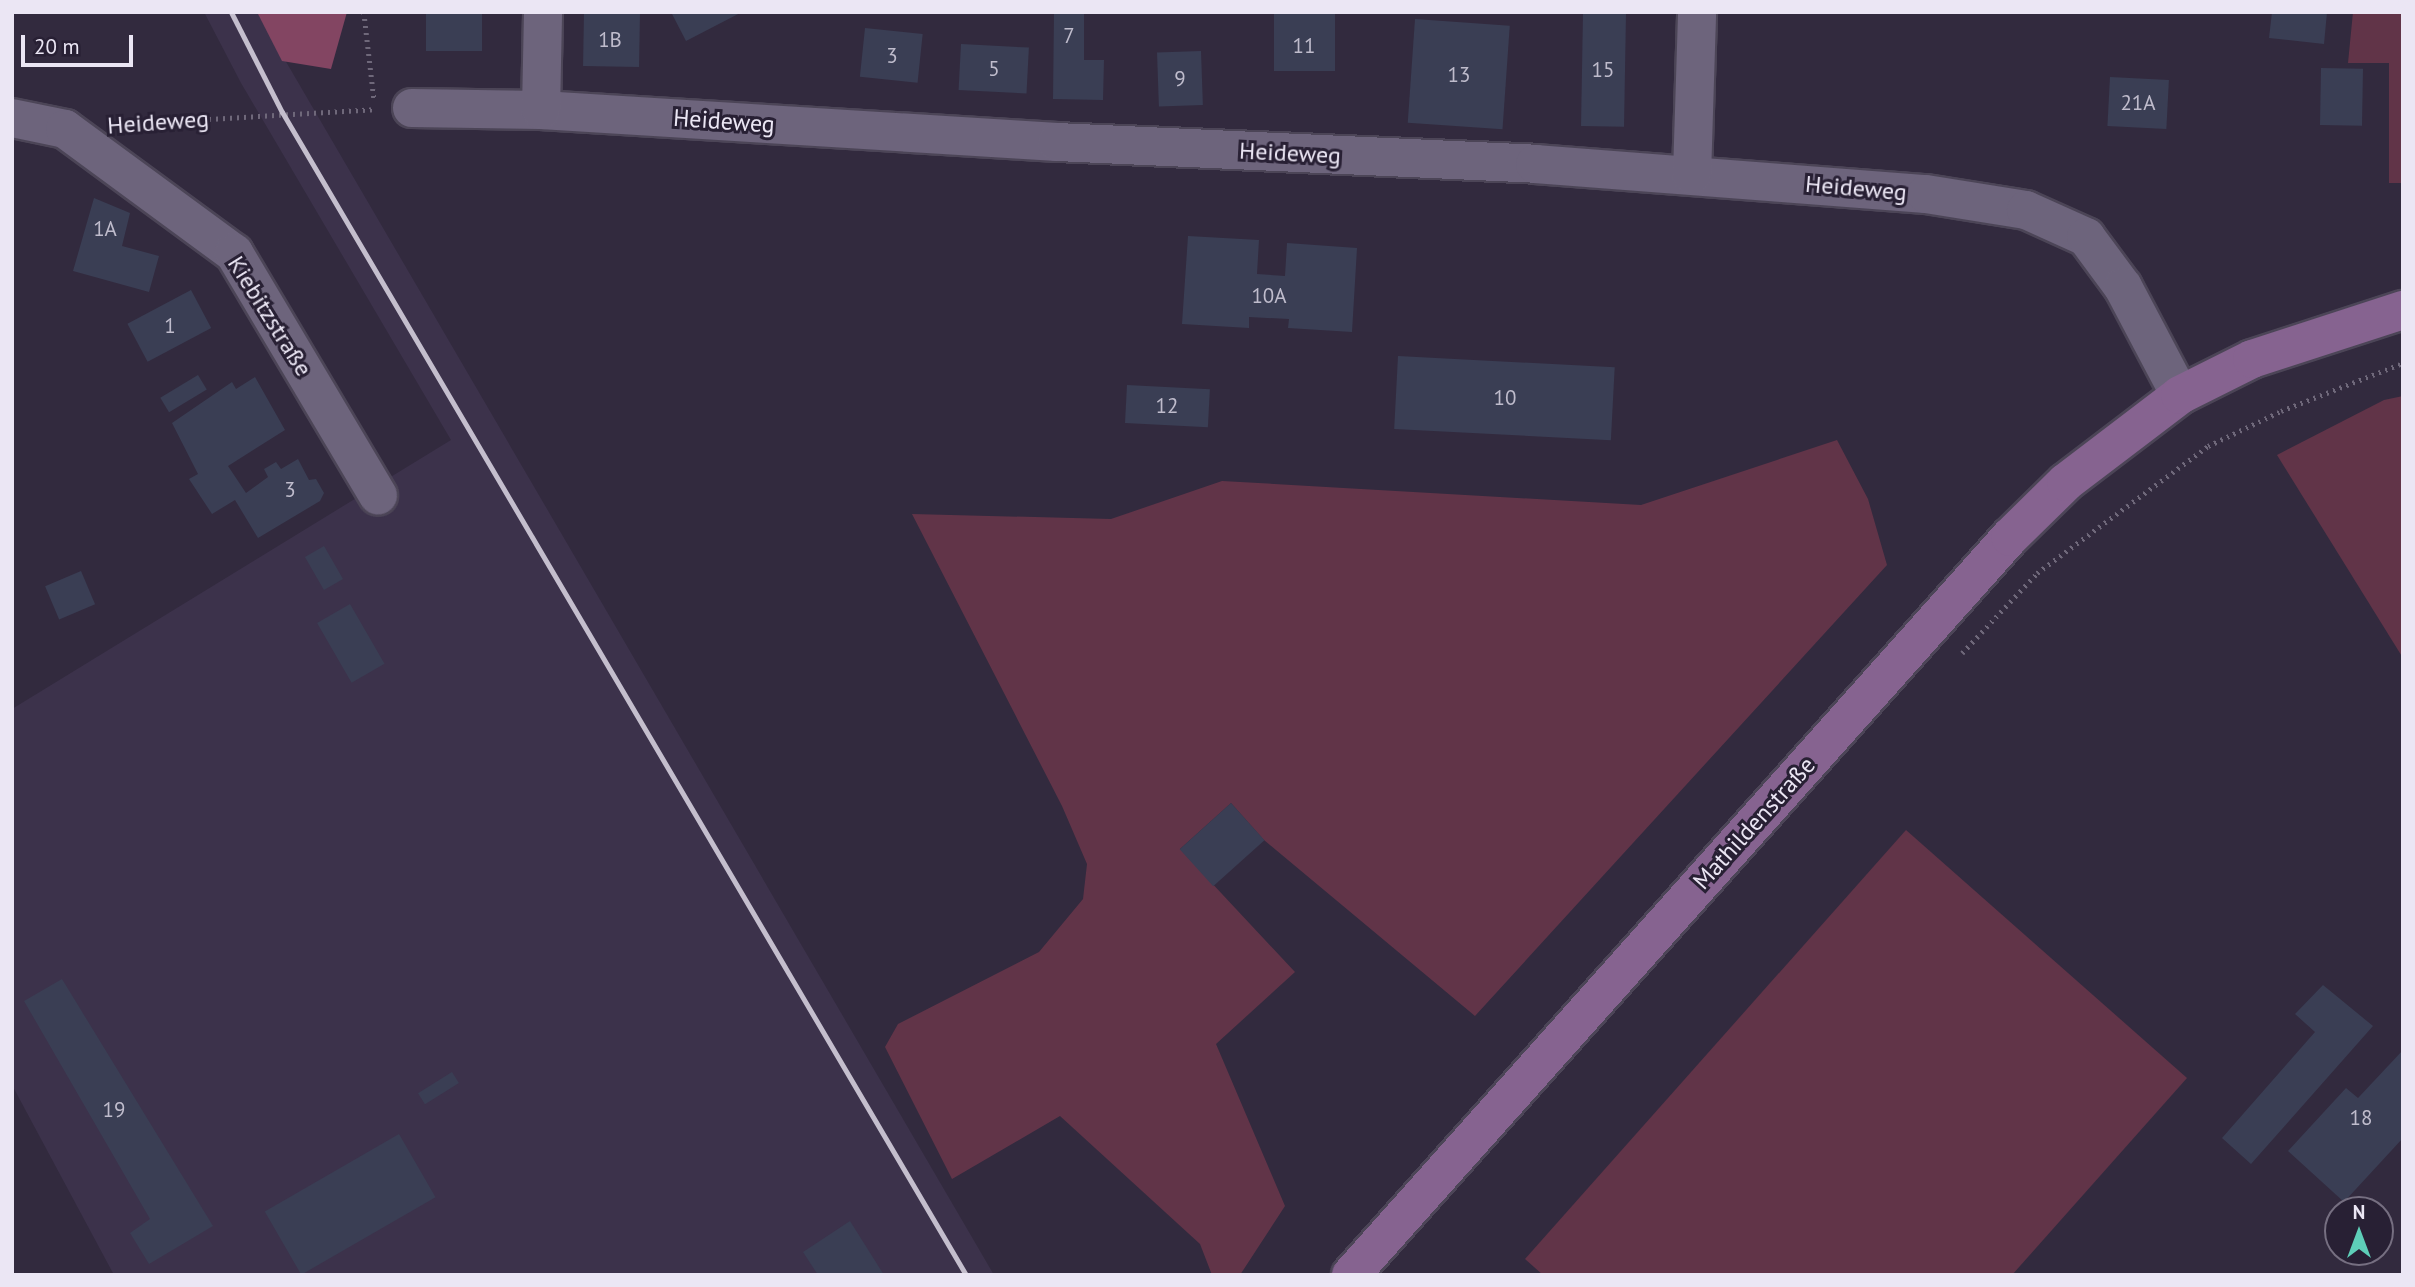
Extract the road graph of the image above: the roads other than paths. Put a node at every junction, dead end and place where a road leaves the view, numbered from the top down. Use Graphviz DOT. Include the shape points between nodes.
graph roads {
  1 [pos="543,12"];
  2 [pos="1697,12"];
  3 [pos="393,108"];
  4 [pos="541,110"];
  5 [pos="12,118"];
  6 [pos="1692,175"];
  7 [pos="2403,310"];
  8 [pos="2180,395"];
  9 [pos="379,496"];
  10 [pos="1351,1275"];
  1 -- 4 [label="street"];
  2 -- 6 [label="street"];
  3 -- 4 [label="street, Heideweg"];
  4 -- 6 [label="street, Heideweg"];
  5 -- 9 [label="street, Kiebitzstraße" via="65,129 234,253"];
  6 -- 8 [label="street, Heideweg" via="1926,194 2026,210 2086,237 2123,287"];
  7 -- 8 [label="street" via="2252,359"];
  8 -- 10 [label="street, Mathildenstraße" via="2076,474 2010,537"];
}
